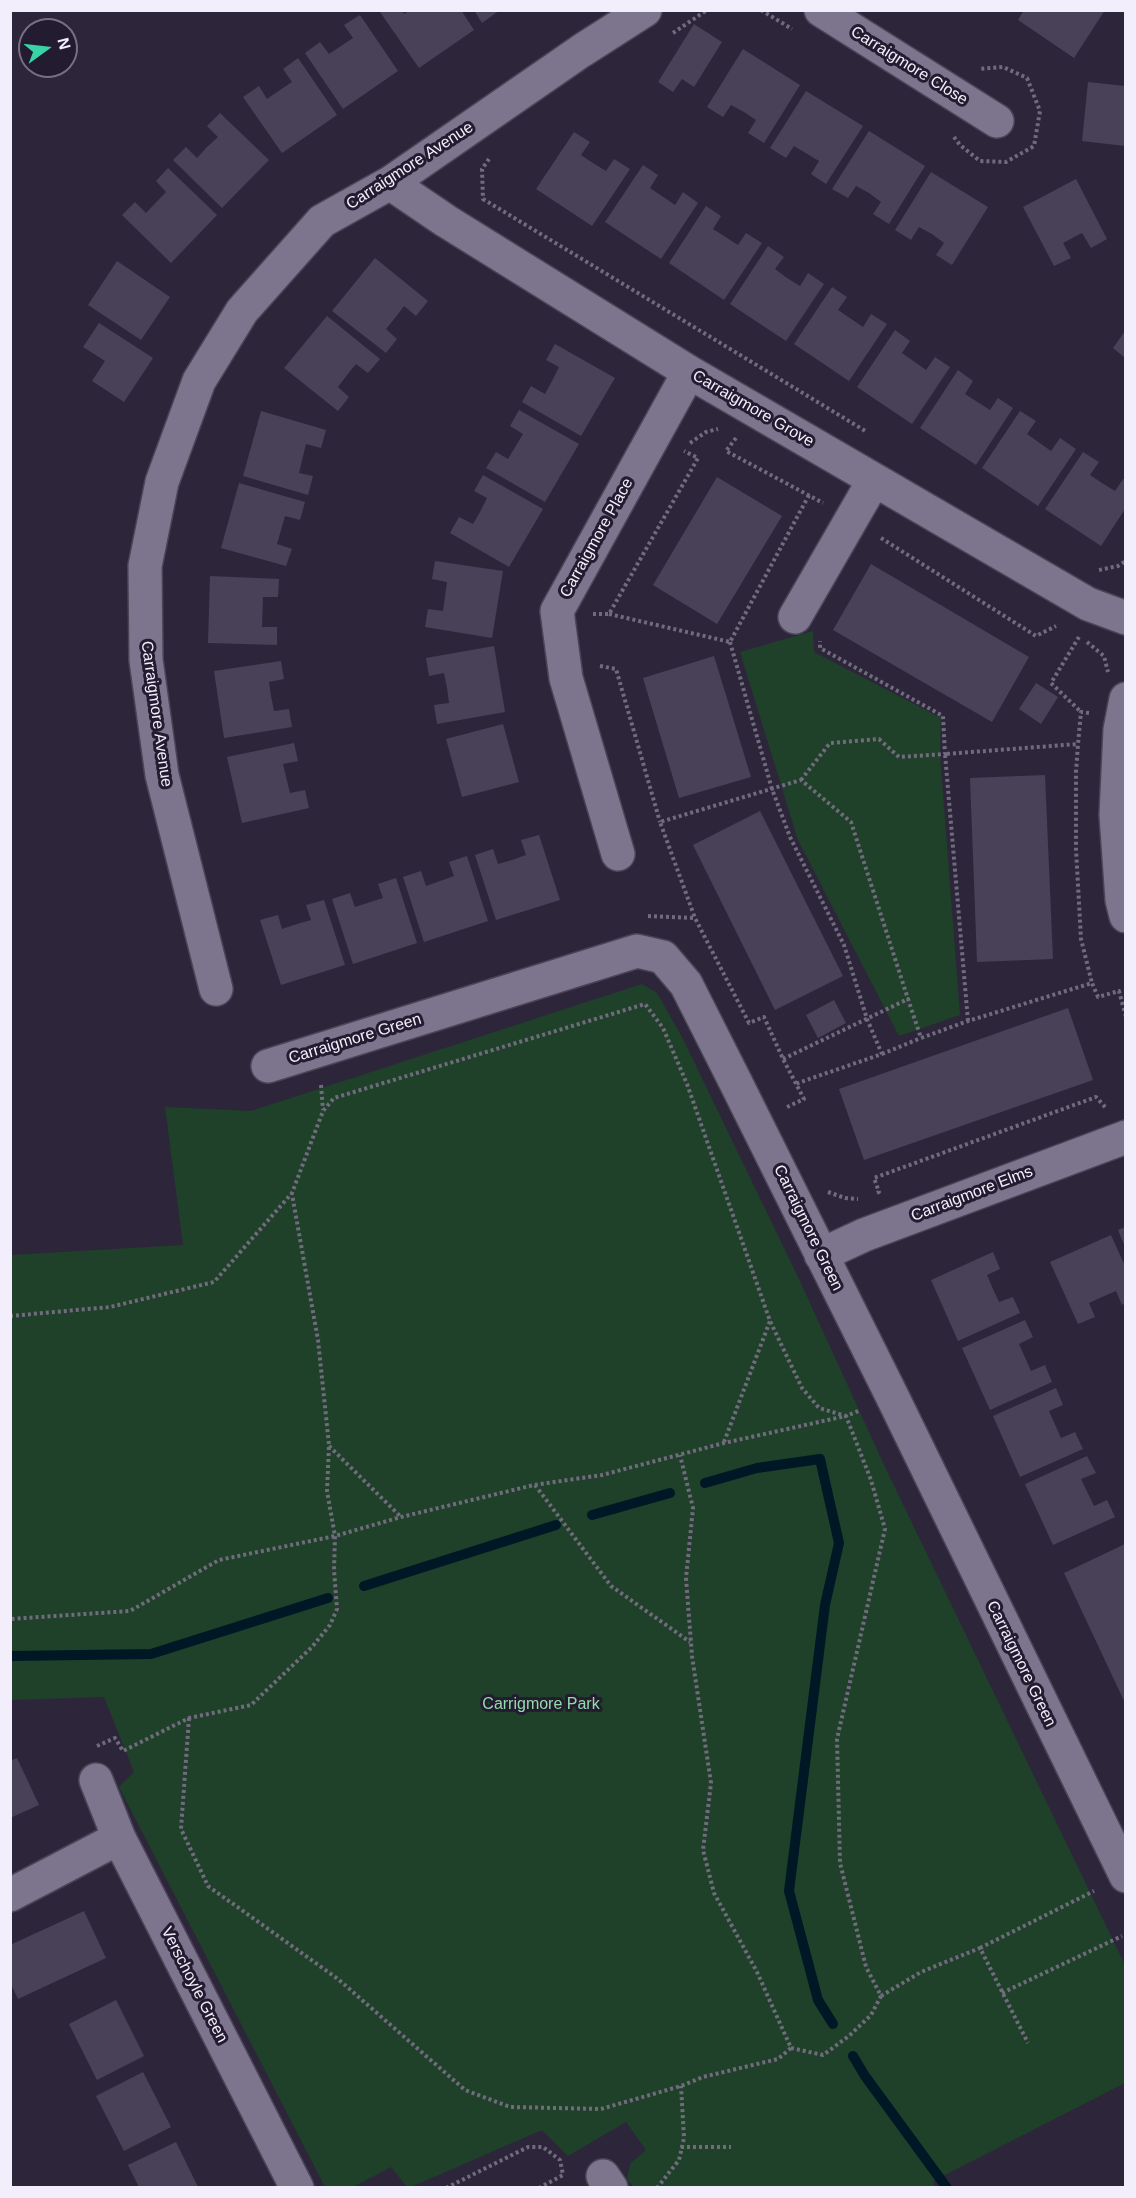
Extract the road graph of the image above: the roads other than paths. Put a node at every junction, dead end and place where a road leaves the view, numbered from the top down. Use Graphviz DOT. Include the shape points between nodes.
graph roads {
  1 [pos="645,10"];
  2 [pos="820,10"];
  3 [pos="997,121"];
  4 [pos="390,183"];
  5 [pos="689,372"];
  6 [pos="874,480"];
  7 [pos="1125,618"];
  8 [pos="807,626"];
  9 [pos="1116,691"];
  10 [pos="618,854"];
  11 [pos="1125,916"];
  12 [pos="216,989"];
  13 [pos="268,1066"];
  14 [pos="1125,1137"];
  15 [pos="821,1255"];
  16 [pos="95,1764"];
  17 [pos="119,1838"];
  18 [pos="1112,1882"];
  19 [pos="10,1895"];
  20 [pos="297,2187"];
  1 -- 4 [label="street, Carraigmore Avenue"];
  2 -- 3 [label="street, Carraigmore Close"];
  4 -- 5 [label="street, Carraigmore Grove"];
  4 -- 12 [label="street, Carraigmore Avenue" via="322,221 242,311 199,381 162,482 145,566 146,660 162,775"];
  5 -- 6 [label="street, Carraigmore Grove"];
  5 -- 10 [label="street, Carraigmore Place" via="557,610 566,678"];
  6 -- 7 [label="street, Carraigmore Grove" via="1088,604"];
  6 -- 8 [label="street"];
  9 -- 11 [label="street" via="1120,730 1116,815"];
  13 -- 15 [label="street, Carraigmore Green" via="637,951 663,957 686,984"];
  14 -- 15 [label="street, Carraigmore Elms" via="864,1235"];
  15 -- 18 [label="street, Carraigmore Green"];
  16 -- 17 [label="street, Verschoyle Green"];
  17 -- 19 [label="street"];
  17 -- 20 [label="street, Verschoyle Green"];
}
